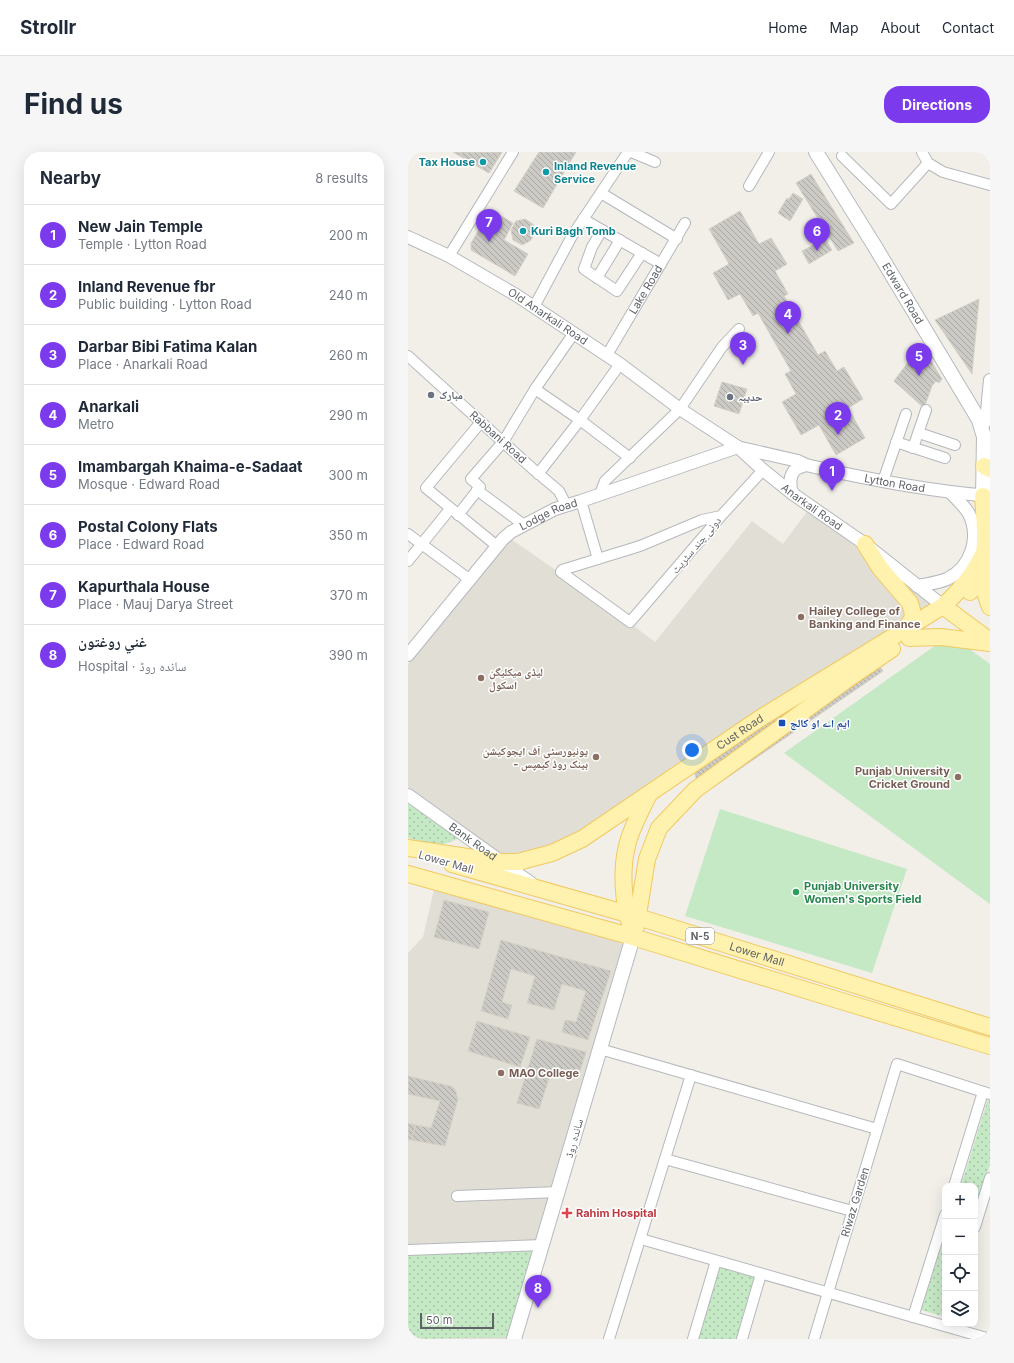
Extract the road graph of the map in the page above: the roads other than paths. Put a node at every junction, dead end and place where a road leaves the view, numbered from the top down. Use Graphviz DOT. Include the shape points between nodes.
graph roads {
  1 [pos="513,152"];
  2 [pos="628,152"];
  3 [pos="631,152"];
  4 [pos="769,152"];
  5 [pos="816,152"];
  6 [pos="922,152"];
  7 [pos="842,156"];
  8 [pos="655,162"];
  9 [pos="928,163"];
  10 [pos="990,185"];
  11 [pos="749,186"];
  12 [pos="601,193"];
  13 [pos="583,219"];
  14 [pos="685,223"];
  15 [pos="602,230"];
  16 [pos="408,237"];
  17 [pos="676,239"];
  18 [pos="620,240"];
  19 [pos="642,253"];
  20 [pos="449,256"];
  21 [pos="661,264"];
  22 [pos="597,278"];
  23 [pos="534,307"];
  24 [pos="739,329"];
  25 [pos="574,333"];
  26 [pos="607,355"];
  27 [pos="408,356"];
  28 [pos="620,364"];
  29 [pos="990,380"];
  30 [pos="535,389"];
  31 [pos="680,409"];
  32 [pos="926,410"];
  33 [pos="906,414"];
  34 [pos="580,420"];
  35 [pos="481,422"];
  36 [pos="983,431"];
  37 [pos="919,432"];
  38 [pos="503,442"];
  39 [pos="896,442"];
  40 [pos="955,445"];
  41 [pos="738,447"];
  42 [pos="914,448"];
  43 [pos="630,458"];
  44 [pos="945,458"];
  45 [pos="806,465"];
  46 [pos="987,468"];
  47 [pos="763,470"];
  48 [pos="538,474"];
  49 [pos="883,481"];
  50 [pos="478,490"];
  51 [pos="951,493"];
  52 [pos="600,494"];
  53 [pos="793,494"];
  54 [pos="986,496"];
  55 [pos="581,501"];
  56 [pos="566,505"];
  57 [pos="454,512"];
  58 [pos="721,516"];
  59 [pos="524,525"];
  60 [pos="408,534"];
  61 [pos="422,544"];
  62 [pos="865,544"];
  63 [pos="988,544"];
  64 [pos="497,546"];
  65 [pos="598,559"];
  66 [pos="408,561"];
  67 [pos="987,575"];
  68 [pos="469,579"];
  69 [pos="917,586"];
  70 [pos="990,607"];
  71 [pos="947,608"];
  72 [pos="908,633"];
  73 [pos="990,642"];
  74 [pos="408,655"];
  75 [pos="649,794"];
  76 [pos="408,796"];
  77 [pos="408,848"];
  78 [pos="408,852"];
  79 [pos="500,862"];
  80 [pos="408,874"];
  81 [pos="538,888"];
  82 [pos="633,915"];
  83 [pos="633,937"];
  84 [pos="990,1027"];
  85 [pos="990,1046"];
  86 [pos="600,1049"];
  87 [pos="691,1075"];
  88 [pos="987,1093"];
  89 [pos="877,1129"];
  90 [pos="665,1159"];
  91 [pos="990,1178"];
  92 [pos="955,1183"];
  93 [pos="558,1192"];
  94 [pos="457,1196"];
  95 [pos="852,1211"];
  96 [pos="944,1219"];
  97 [pos="977,1219"];
  98 [pos="641,1240"];
  99 [pos="542,1245"];
  100 [pos="408,1250"];
  101 [pos="716,1261"];
  102 [pos="761,1274"];
  103 [pos="828,1293"];
  104 [pos="913,1317"];
  105 [pos="942,1324"];
  106 [pos="951,1327"];
  107 [pos="514,1339"];
  108 [pos="609,1339"];
  109 [pos="693,1339"];
  110 [pos="742,1339"];
  111 [pos="814,1339"];
  112 [pos="990,1339"];
  1 -- 20 [label="street"];
  2 -- 12 [label="street"];
  3 -- 8 [label="street"];
  4 -- 11 [label="street"];
  5 -- 36 [label="main road, Edward Road" via="974,411"];
  6 -- 9 [label="street"];
  7 -- 9 [label="street" via="891,204"];
  9 -- 10 [label="street" via="943,172"];
  12 -- 13 [label="street"];
  12 -- 17 [label="street"];
  13 -- 15 [label="street"];
  13 -- 23 [label="street"];
  14 -- 17 [label="street, Lake Road"];
  15 -- 18 [label="street"];
  15 -- 22 [label="street" via="584,269"];
  16 -- 20 [label="street, Old Anarkali Road"];
  17 -- 21 [label="street, Lake Road"];
  18 -- 19 [label="street"];
  18 -- 22 [label="street"];
  19 -- 21 [label="street"];
  19 -- 22 [label="street" via="617,291"];
  20 -- 23 [label="street, Old Anarkali Road"];
  21 -- 26 [label="street, Lake Road"];
  23 -- 25 [label="street, Old Anarkali Road"];
  24 -- 31 [label="street" via="722,347"];
  25 -- 26 [label="street, Old Anarkali Road"];
  25 -- 30 [label="street"];
  26 -- 28 [label="street, Old Anarkali Road"];
  27 -- 35 [label="street, Rabbani Road"];
  28 -- 31 [label="street, Old Anarkali Road"];
  28 -- 34 [label="street"];
  29 -- 36 [label="street"];
  30 -- 34 [label="street"];
  30 -- 38 [label="street"];
  31 -- 41 [label="street, Anarkali Road"];
  31 -- 43 [label="street"];
  32 -- 37 [label="street"];
  33 -- 39 [label="street"];
  34 -- 43 [label="street"];
  34 -- 48 [label="street"];
  35 -- 38 [label="street, Rabbani Road"];
  35 -- 57 [label="street" via="426,488"];
  36 -- 46 [label="main road"];
  37 -- 40 [label="street"];
  37 -- 42 [label="street"];
  38 -- 48 [label="street, Rabbani Road"];
  38 -- 50 [label="street" via="471,479 480,486"];
  39 -- 42 [label="street"];
  39 -- 49 [label="street"];
  41 -- 45 [label="street, Lytton Road"];
  41 -- 47 [label="street, Anarkali Road"];
  41 -- 52 [label="street, Lodge Road"];
  42 -- 44 [label="street"];
  43 -- 52 [label="street" via="606,481"];
  45 -- 49 [label="street, Lytton Road"];
  45 -- 53 [label="street" via="796,469 792,476 790,489"];
  46 -- 54 [label="main road"];
  47 -- 53 [label="street, Anarkali Road"];
  47 -- 58 [label="street, دونی چند سٹریٹ"];
  48 -- 56 [label="street, Rabbani Road" via="559,491"];
  49 -- 51 [label="street, Lytton Road"];
  50 -- 57 [label="street"];
  50 -- 59 [label="street"];
  51 -- 54 [label="street, Lytton Road"];
  51 -- 69 [label="street" via="964,506 972,524 974,539 971,553 955,574 934,583"];
  52 -- 55 [label="street, Lodge Road"];
  53 -- 62 [label="street, Anarkali Road"];
  54 -- 63 [label="main road"];
  55 -- 56 [label="street, Lodge Road"];
  55 -- 65 [label="street"];
  56 -- 59 [label="street, Lodge Road" via="555,508"];
  57 -- 61 [label="street"];
  57 -- 64 [label="street"];
  58 -- 65 [label="street" via="702,520 640,546"];
  58 -- 65 [label="street, دونی چند سٹریٹ" via="630,622 561,572"];
  59 -- 64 [label="street, Lodge Road" via="511,532"];
  60 -- 61 [label="street"];
  61 -- 66 [label="street"];
  61 -- 68 [label="street"];
  62 -- 69 [label="street, Anarkali Road"];
  62 -- 72 [label="main road" via="880,568 910,603 913,614"];
  63 -- 67 [label="main road"];
  63 -- 71 [label="main road, Cust Road" via="976,570"];
  64 -- 68 [label="street, Lodge Road"];
  67 -- 70 [label="main road" via="985,591"];
  67 -- 71 [label="main road, Cust Road"];
  68 -- 74 [label="street, Lodge Road"];
  69 -- 71 [label="street, Anarkali Road"];
  71 -- 72 [label="main road, Cust Road"];
  71 -- 73 [label="main road"];
  72 -- 73 [label="main road"];
  72 -- 75 [label="main road, Cust Road" via="759,720"];
  72 -- 82 [label="main road, Cust Road" via="695,790 659,828 647,859"];
  75 -- 79 [label="main road, Cust Road" via="582,839 552,853 518,862"];
  75 -- 82 [label="main road" via="627,845 624,865"];
  76 -- 79 [label="street, Bank Road"];
  77 -- 79 [label="main road, Cust Road"];
  78 -- 81 [label="main road, Lower Mall / N-5"];
  79 -- 81 [label="street, Bank Road"];
  80 -- 83 [label="main road, Lower Mall / N-5"];
  81 -- 82 [label="main road, Lower Mall / N-5"];
  82 -- 83 [label="main road"];
  82 -- 84 [label="main road, Lower Mall / N-5"];
  83 -- 85 [label="main road, Lower Mall / N-5"];
  83 -- 86 [label="main road, ساندہ روڈ"];
  86 -- 87 [label="street"];
  86 -- 93 [label="main road, ساندہ روڈ"];
  87 -- 89 [label="street"];
  87 -- 90 [label="street"];
  88 -- 89 [label="street, Riwaz Garden" via="897,1064"];
  88 -- 92 [label="street"];
  89 -- 95 [label="street, Riwaz Garden"];
  90 -- 95 [label="street"];
  90 -- 98 [label="street"];
  91 -- 97 [label="street"];
  93 -- 94 [label="street"];
  93 -- 99 [label="main road, ساندہ روڈ"];
  95 -- 103 [label="street, Riwaz Garden"];
  96 -- 104 [label="street"];
  98 -- 101 [label="street"];
  98 -- 108 [label="street"];
  99 -- 100 [label="street"];
  99 -- 107 [label="main road, ساندہ روڈ"];
  101 -- 102 [label="street"];
  101 -- 109 [label="street"];
  102 -- 103 [label="street"];
  102 -- 110 [label="street"];
  103 -- 104 [label="street"];
  103 -- 111 [label="street, Riwaz Garden"];
  104 -- 105 [label="street"];
  106 -- 112 [label="street"];
}
